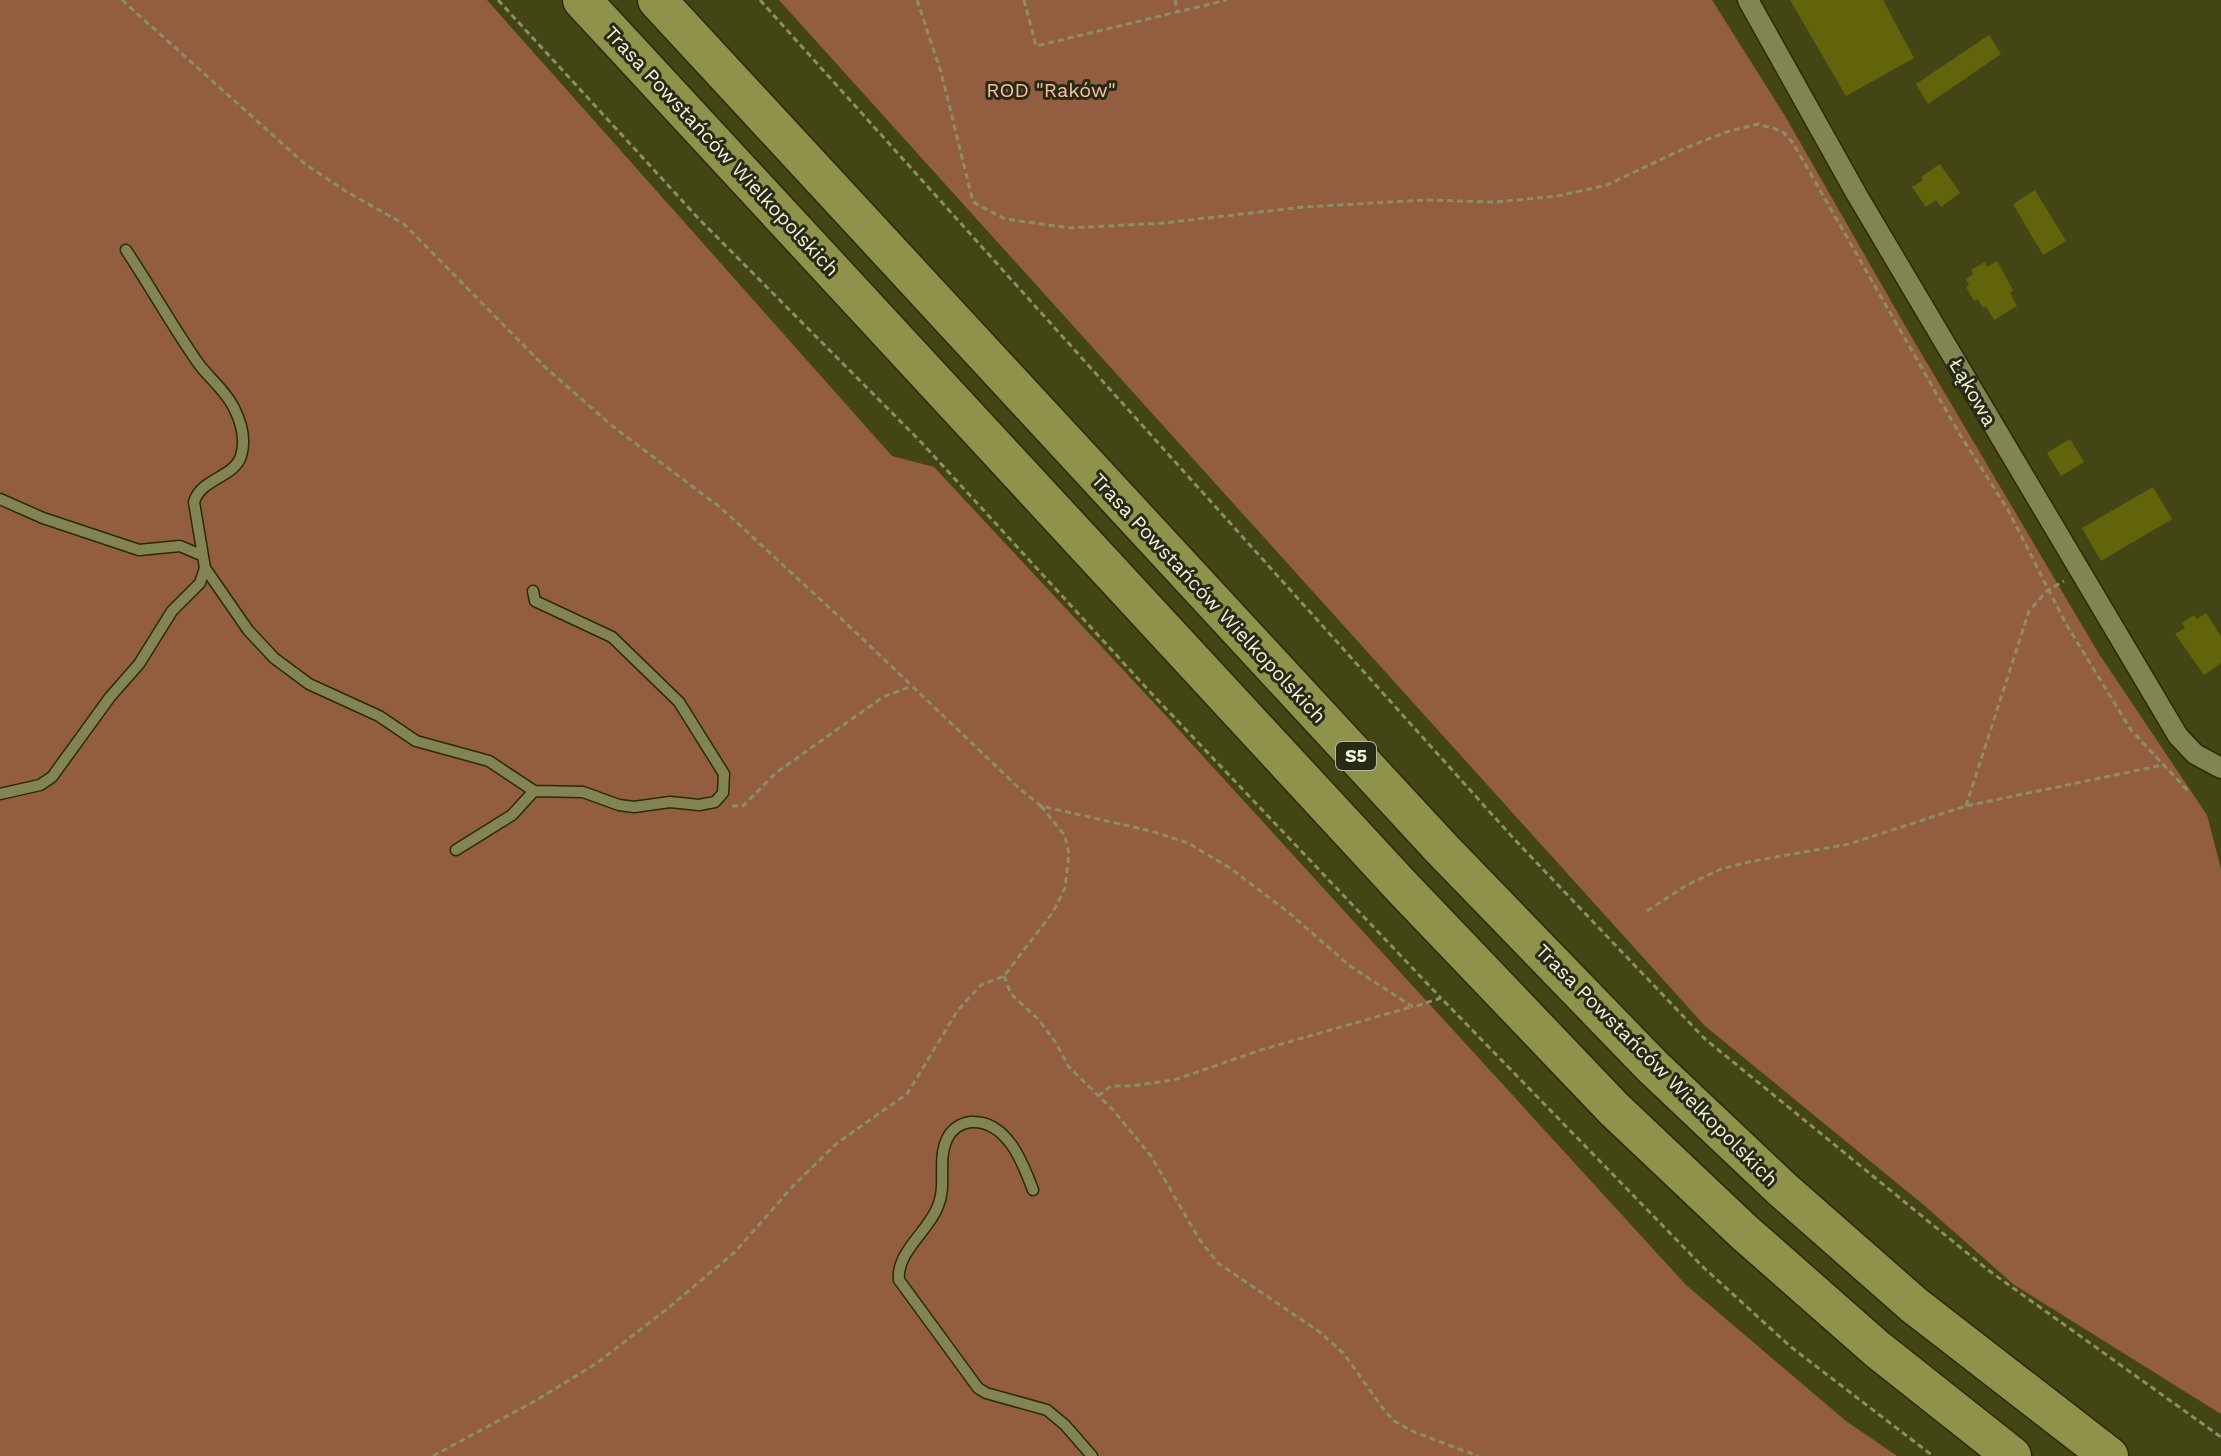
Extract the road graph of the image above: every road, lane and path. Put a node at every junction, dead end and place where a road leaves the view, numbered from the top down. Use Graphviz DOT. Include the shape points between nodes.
graph roads {
  1 [pos="122,0"];
  2 [pos="498,0"];
  3 [pos="582,0"];
  4 [pos="657,0"];
  5 [pos="760,0"];
  6 [pos="917,0"];
  7 [pos="1024,0"];
  8 [pos="1175,0"];
  9 [pos="1227,0"];
  10 [pos="1748,0"];
  11 [pos="1178,13"];
  12 [pos="126,250"];
  13 [pos="0,499"];
  14 [pos="201,555"];
  15 [pos="205,568"];
  16 [pos="2079,571"];
  17 [pos="533,591"];
  18 [pos="2047,591"];
  19 [pos="912,686"];
  20 [pos="2164,765"];
  21 [pos="2220,770"];
  22 [pos="534,791"];
  23 [pos="2189,792"];
  24 [pos="0,794"];
  25 [pos="720,797"];
  26 [pos="1041,806"];
  27 [pos="1966,806"];
  28 [pos="456,850"];
  29 [pos="1647,911"];
  30 [pos="1004,976"];
  31 [pos="1441,998"];
  32 [pos="1413,1007"];
  33 [pos="1098,1096"];
  34 [pos="1033,1190"];
  35 [pos="2221,1437"];
  36 [pos="433,1456"];
  37 [pos="1092,1456"];
  38 [pos="1478,1456"];
  39 [pos="1933,1456"];
  40 [pos="2012,1456"];
  41 [pos="2109,1456"];
  1 -- 19 [label="path" via="305,164 404,224 571,391 721,508"];
  2 -- 31 [label="path" via="699,219 921,442"];
  3 -- 40 [label="highway, Trasa Powstańców Wielkopolskich" via="1614,1109 1877,1349"];
  4 -- 41 [label="highway, Trasa Powstańców Wielkopolskich / S5" via="1442,849 1653,1067 1914,1305"];
  5 -- 35 [label="path" via="1515,840 1705,1039 1988,1270"];
  6 -- 18 [label="path" via="973,202 1005,219 1071,228 1304,207 1558,196 1607,185 1726,132 1758,124 1782,131 2008,510"];
  7 -- 11 [label="path" via="1036,46"];
  8 -- 11 [label="path"];
  9 -- 11 [label="path"];
  10 -- 16 [label="street, Łąkowa"];
  12 -- 14 [label="lane" via="198,364 228,398 241,430 238,462 195,496"];
  13 -- 14 [label="lane" via="139,550 180,546"];
  14 -- 15 [label="lane"];
  15 -- 22 [label="lane" via="256,639 294,674 379,716 416,741 489,761"];
  15 -- 24 [label="lane" via="200,583 172,611 139,664 52,777"];
  16 -- 18 [label="path"];
  16 -- 21 [label="street, Łąkowa" via="2178,736"];
  17 -- 25 [label="lane" via="535,601 621,644 679,702 724,774"];
  18 -- 20 [label="path" via="2131,730"];
  18 -- 27 [label="path" via="2029,611 2016,643"];
  19 -- 25 [label="path" via="883,697 777,772 743,806 730,806"];
  19 -- 26 [label="path"];
  20 -- 23 [label="path"];
  20 -- 27 [label="path"];
  22 -- 25 [label="lane" via="583,792 634,807 670,802 708,805"];
  22 -- 28 [label="lane" via="512,815"];
  26 -- 30 [label="path" via="1065,836 1065,888"];
  26 -- 32 [label="path" via="1188,843 1230,868 1350,966"];
  27 -- 29 [label="path" via="1849,844 1721,869"];
  30 -- 33 [label="path" via="1011,994 1039,1020 1068,1066"];
  30 -- 36 [label="path" via="981,985 958,1010 907,1094 837,1143 701,1282 597,1363"];
  31 -- 32 [label="path"];
  31 -- 39 [label="path" via="1714,1277 1791,1347"];
  32 -- 33 [label="path" via="1174,1080 1111,1086"];
  33 -- 38 [label="path" via="1151,1156 1218,1263 1321,1333 1344,1354 1394,1421"];
  34 -- 37 [label="lane" via="1000,1132 969,1122 955,1128 945,1142 939,1204 899,1265 899,1280 978,1388 1047,1410"];
}
